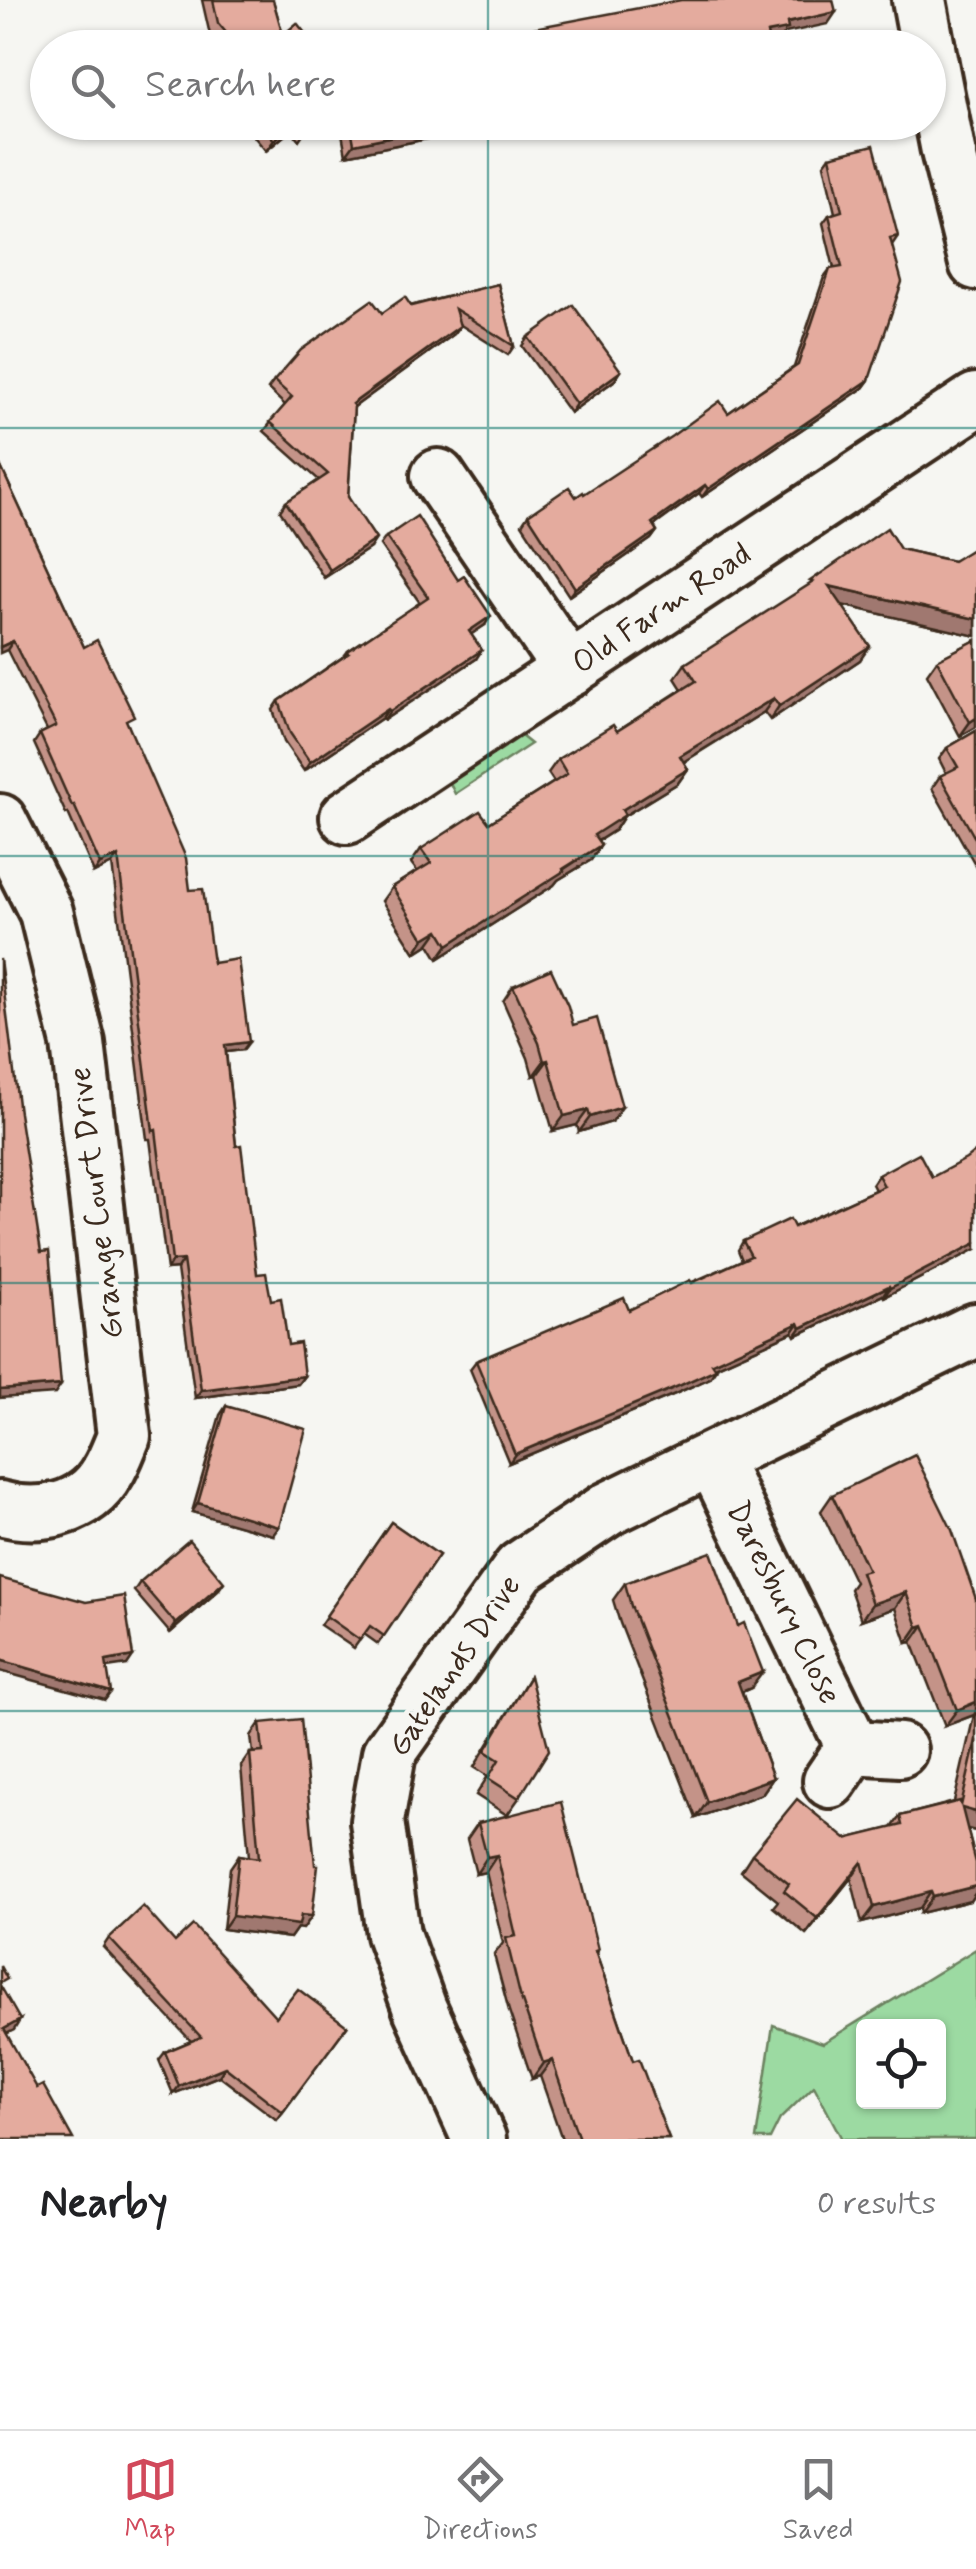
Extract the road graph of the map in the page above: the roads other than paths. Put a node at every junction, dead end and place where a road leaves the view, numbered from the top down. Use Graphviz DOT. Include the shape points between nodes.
graph roads {
  1 [pos="919,0"];
  2 [pos="925,30"];
  3 [pos="946,140"];
  4 [pos="976,263"];
  5 [pos="976,400"];
  6 [pos="439,476"];
  7 [pos="570,670"];
  8 [pos="348,817"];
  9 [pos="0,821"];
  10 [pos="976,1330"];
  11 [pos="713,1459"];
  12 [pos="0,1508"];
  13 [pos="861,1759"];
  14 [pos="479,2139"];
  1 -- 2 [label="street"];
  3 -- 4 [label="street"];
  5 -- 7 [label="street, Old Farm Road"];
  6 -- 7 [label="street"];
  7 -- 8 [label="street, Old Farm Road"];
  9 -- 12 [label="street, Grange Court Drive" via="46,912 78,1043 124,1436 106,1477 81,1501 54,1512"];
  10 -- 11 [label="street, Gatelands Drive"];
  11 -- 13 [label="street, Daresbury Close"];
  11 -- 14 [label="street, Gatelands Drive" via="608,1509 520,1568 390,1753 378,1821 393,1934"];
}
